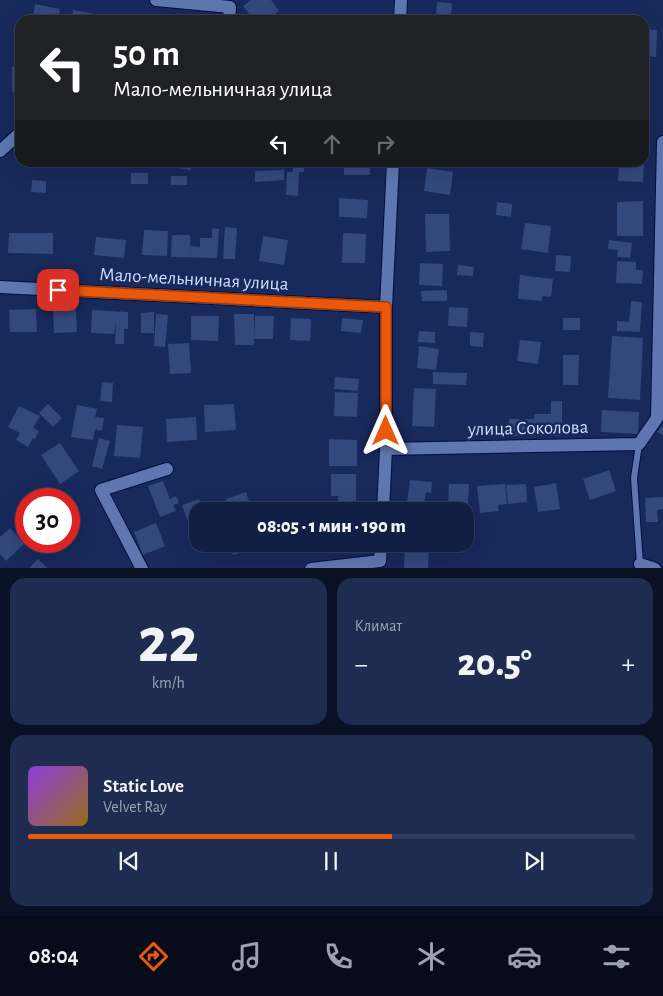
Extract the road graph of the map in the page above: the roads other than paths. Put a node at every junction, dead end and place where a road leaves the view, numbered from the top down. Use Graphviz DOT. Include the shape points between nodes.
graph roads {
  1 [pos="156,0"];
  2 [pos="401,0"];
  3 [pos="229,15"];
  4 [pos="400,15"];
  5 [pos="15,138"];
  6 [pos="663,142"];
  7 [pos="0,151"];
  8 [pos="393,167"];
  9 [pos="0,287"];
  10 [pos="386,307"];
  11 [pos="660,417"];
  12 [pos="639,444"];
  13 [pos="386,448"];
  14 [pos="167,469"];
  15 [pos="383,502"];
  16 [pos="381,552"];
  17 [pos="639,566"];
  18 [pos="142,568"];
  19 [pos="311,568"];
  20 [pos="655,568"];
  1 -- 3 [label="street" via="230,7"];
  2 -- 4 [label="street"];
  5 -- 7 [label="street"];
  6 -- 11 [label="street"];
  8 -- 10 [label="street"];
  9 -- 10 [label="street, Мало-мельничная улица"];
  10 -- 13 [label="street"];
  11 -- 12 [label="street"];
  12 -- 13 [label="street, улица Соколова"];
  12 -- 17 [label="lane" via="634,478"];
  13 -- 15 [label="street"];
  14 -- 18 [label="street" via="101,490"];
  16 -- 19 [label="street" via="380,561"];
  17 -- 20 [label="street"];
}
